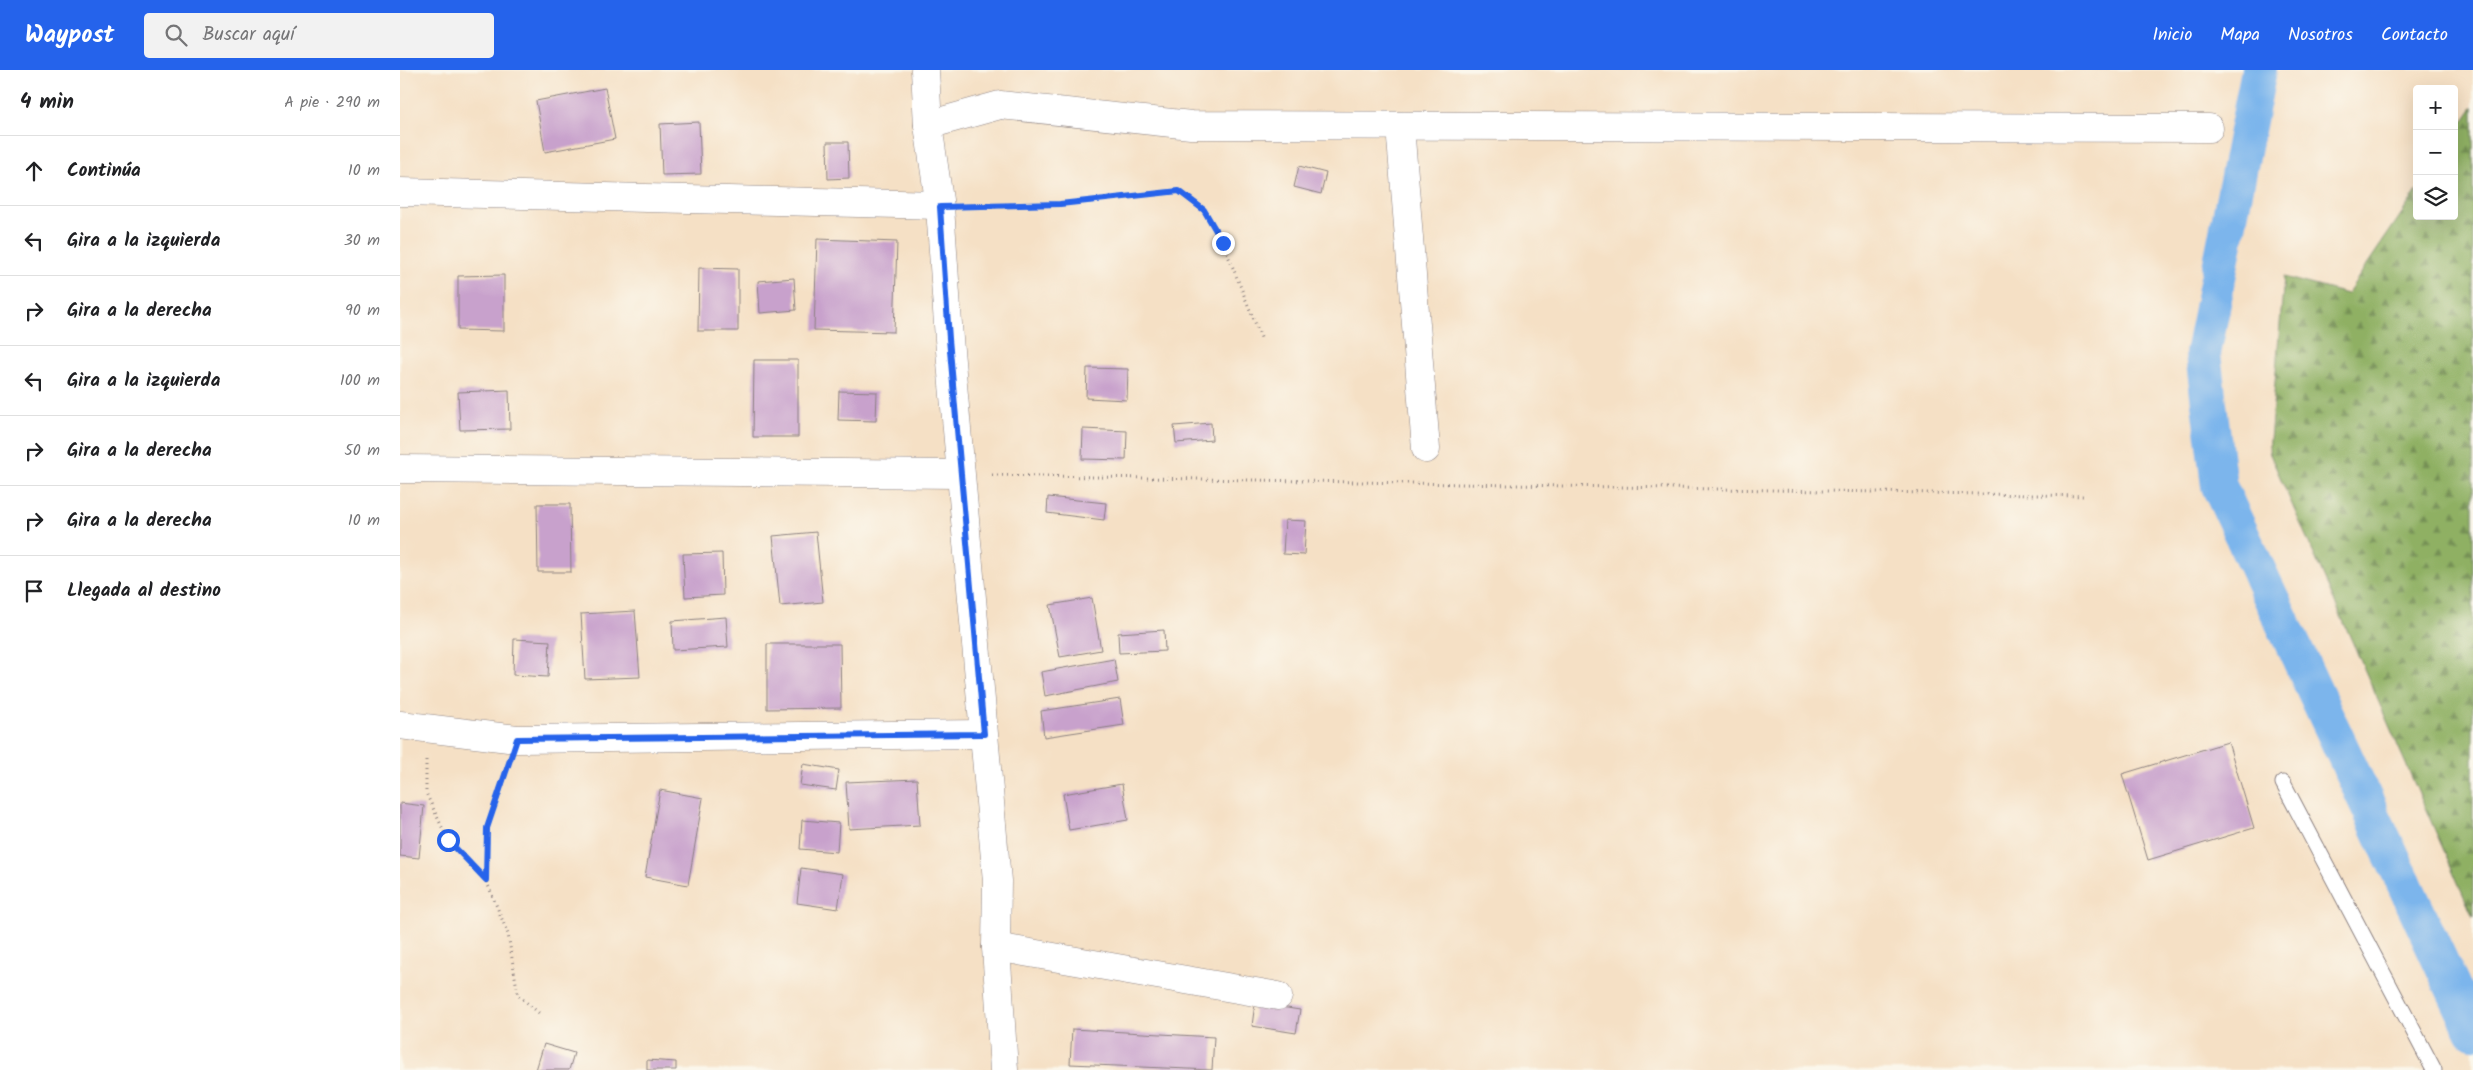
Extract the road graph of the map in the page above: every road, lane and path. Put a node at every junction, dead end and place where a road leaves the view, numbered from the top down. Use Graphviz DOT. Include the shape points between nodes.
graph roads {
  1 [pos="925,70"];
  2 [pos="928,125"];
  3 [pos="1400,126"];
  4 [pos="2209,128"];
  5 [pos="400,192"];
  6 [pos="939,206"];
  7 [pos="1262,340"];
  8 [pos="1426,450"];
  9 [pos="400,469"];
  10 [pos="960,474"];
  11 [pos="2086,496"];
  12 [pos="413,726"];
  13 [pos="984,734"];
  14 [pos="517,739"];
  15 [pos="2283,783"];
  16 [pos="486,880"];
  17 [pos="996,947"];
  18 [pos="1278,996"];
  19 [pos="540,1014"];
  20 [pos="1004,1070"];
  21 [pos="2434,1070"];
  1 -- 2 [label="street"];
  2 -- 3 [label="street" via="1000,105 1191,125"];
  2 -- 6 [label="street"];
  3 -- 4 [label="street"];
  3 -- 8 [label="street"];
  5 -- 6 [label="street"];
  6 -- 7 [label="path" via="1060,204 1179,191 1204,210 1223,243"];
  6 -- 10 [label="street"];
  9 -- 10 [label="street"];
  10 -- 11 [label="path"];
  10 -- 13 [label="street"];
  12 -- 14 [label="street"];
  12 -- 16 [label="path" via="426,793 448,840"];
  13 -- 14 [label="street"];
  13 -- 17 [label="street" via="997,881"];
  14 -- 16 [label="path" via="487,828"];
  15 -- 21 [label="lane"];
  16 -- 19 [label="path" via="508,934 518,995"];
  17 -- 18 [label="street"];
  17 -- 20 [label="street"];
}
